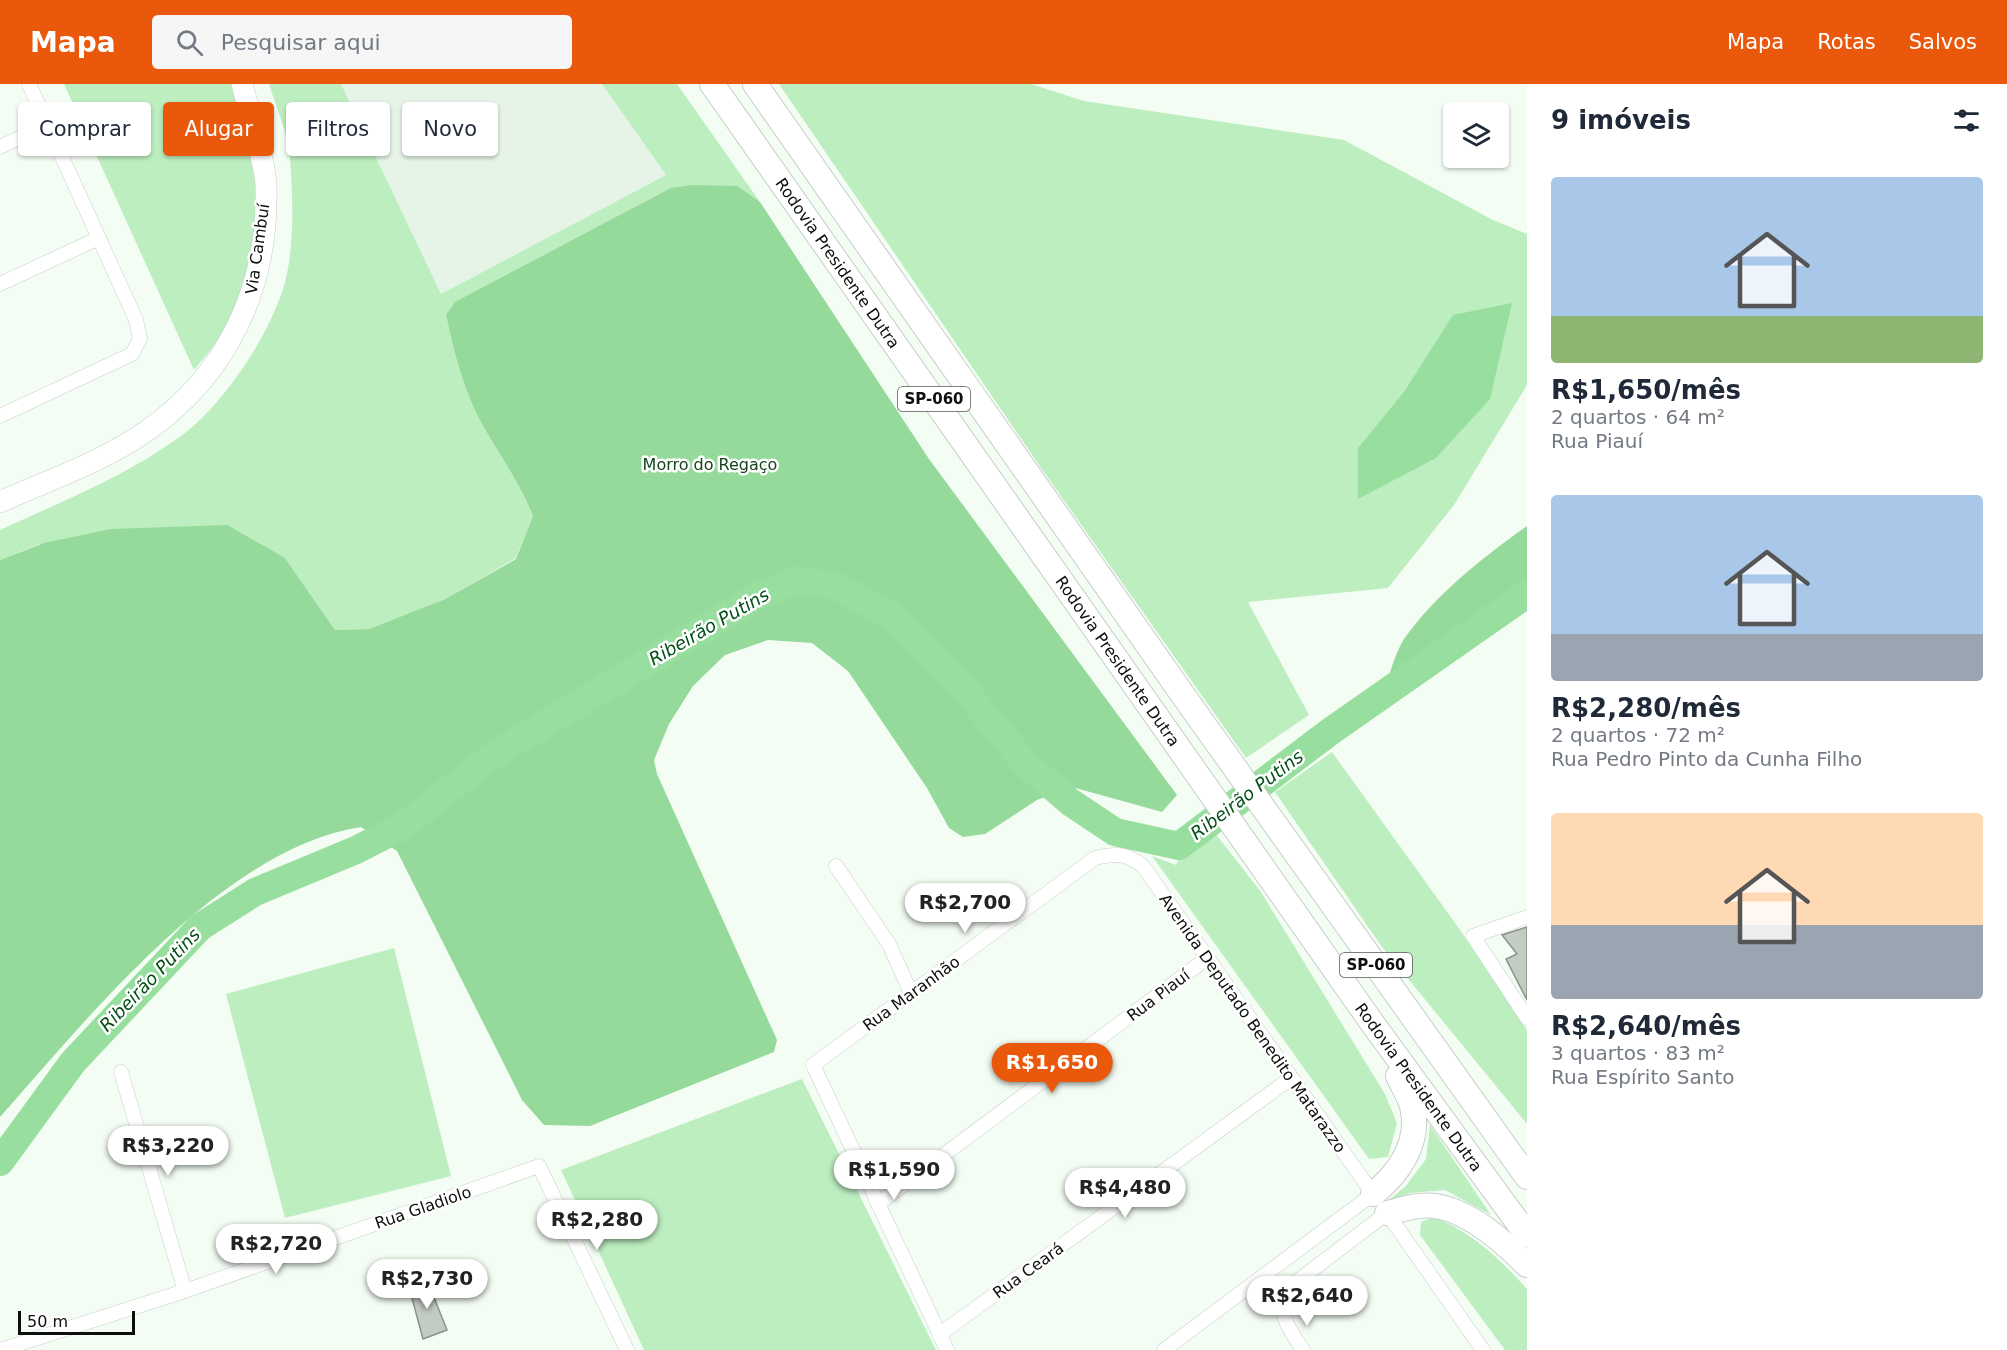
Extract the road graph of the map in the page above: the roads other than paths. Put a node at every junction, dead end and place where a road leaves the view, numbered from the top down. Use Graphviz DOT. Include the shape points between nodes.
graph roads {
  1 [pos="29,84"];
  2 [pos="242,84"];
  3 [pos="712,84"];
  4 [pos="755,84"];
  5 [pos="37,102"];
  6 [pos="18,139"];
  7 [pos="0,147"];
  8 [pos="62,156"];
  9 [pos="99,238"];
  10 [pos="0,284"];
  11 [pos="0,416"];
  12 [pos="0,502"];
  13 [pos="1130,856"];
  14 [pos="836,866"];
  15 [pos="1527,917"];
  16 [pos="1206,959"];
  17 [pos="911,993"];
  18 [pos="1527,1018"];
  19 [pos="1370,1020"];
  20 [pos="121,1072"];
  21 [pos="1291,1078"];
  22 [pos="1460,1083"];
  23 [pos="1527,1152"];
  24 [pos="1527,1177"];
  25 [pos="878,1204"];
  26 [pos="1380,1204"];
  27 [pos="1527,1235"];
  28 [pos="1527,1265"];
  29 [pos="184,1291"];
  30 [pos="939,1335"];
  31 [pos="624,1349"];
  32 [pos="0,1350"];
  33 [pos="947,1350"];
  34 [pos="1164,1350"];
  35 [pos="1303,1350"];
  36 [pos="1483,1350"];
  1 -- 5 [label="street"];
  2 -- 12 [label="main road, Via Cambuí" via="266,184 252,296 241,321 204,379 147,431 105,455"];
  3 -- 19 [label="highway, Rodovia Presidente Dutra / SP-060"];
  4 -- 22 [label="highway, Rodovia Presidente Dutra / SP-060"];
  6 -- 7 [label="street"];
  8 -- 9 [label="street"];
  9 -- 10 [label="street"];
  9 -- 11 [label="street" via="140,330 138,346 132,354 107,367"];
  13 -- 16 [label="street, Avenida Deputado Benedito Matarazzo" via="1143,866"];
  13 -- 17 [label="street, Rua Maranhão" via="1115,853 1095,858"];
  14 -- 17 [label="street" via="889,944"];
  15 -- 18 [label="street" via="1473,936"];
  16 -- 21 [label="street, Avenida Deputado Benedito Matarazzo"];
  16 -- 25 [label="street, Rua Piauí"];
  17 -- 25 [label="street, Rua Maranhão" via="813,1065"];
  19 -- 26 [label="highway" via="1412,1104 1415,1130 1405,1159 1388,1183"];
  19 -- 27 [label="highway, Rodovia Presidente Dutra / SP-060"];
  20 -- 29 [label="street"];
  21 -- 26 [label="street, Avenida Deputado Benedito Matarazzo"];
  21 -- 30 [label="street, Rua Ceará"];
  22 -- 23 [label="highway"];
  22 -- 24 [label="highway, Rodovia Presidente Dutra / SP-060"];
  25 -- 30 [label="street"];
  26 -- 28 [label="highway" via="1451,1210 1481,1227"];
  26 -- 34 [label="street"];
  26 -- 35 [label="street" via="1287,1289 1282,1303 1285,1322"];
  26 -- 36 [label="street, Avenida Deputado Benedito Matarazzo"];
  29 -- 31 [label="street, Rua Gladiolo" via="539,1166"];
  29 -- 32 [label="street, Rua Gladiolo"];
  30 -- 33 [label="street"];
}
